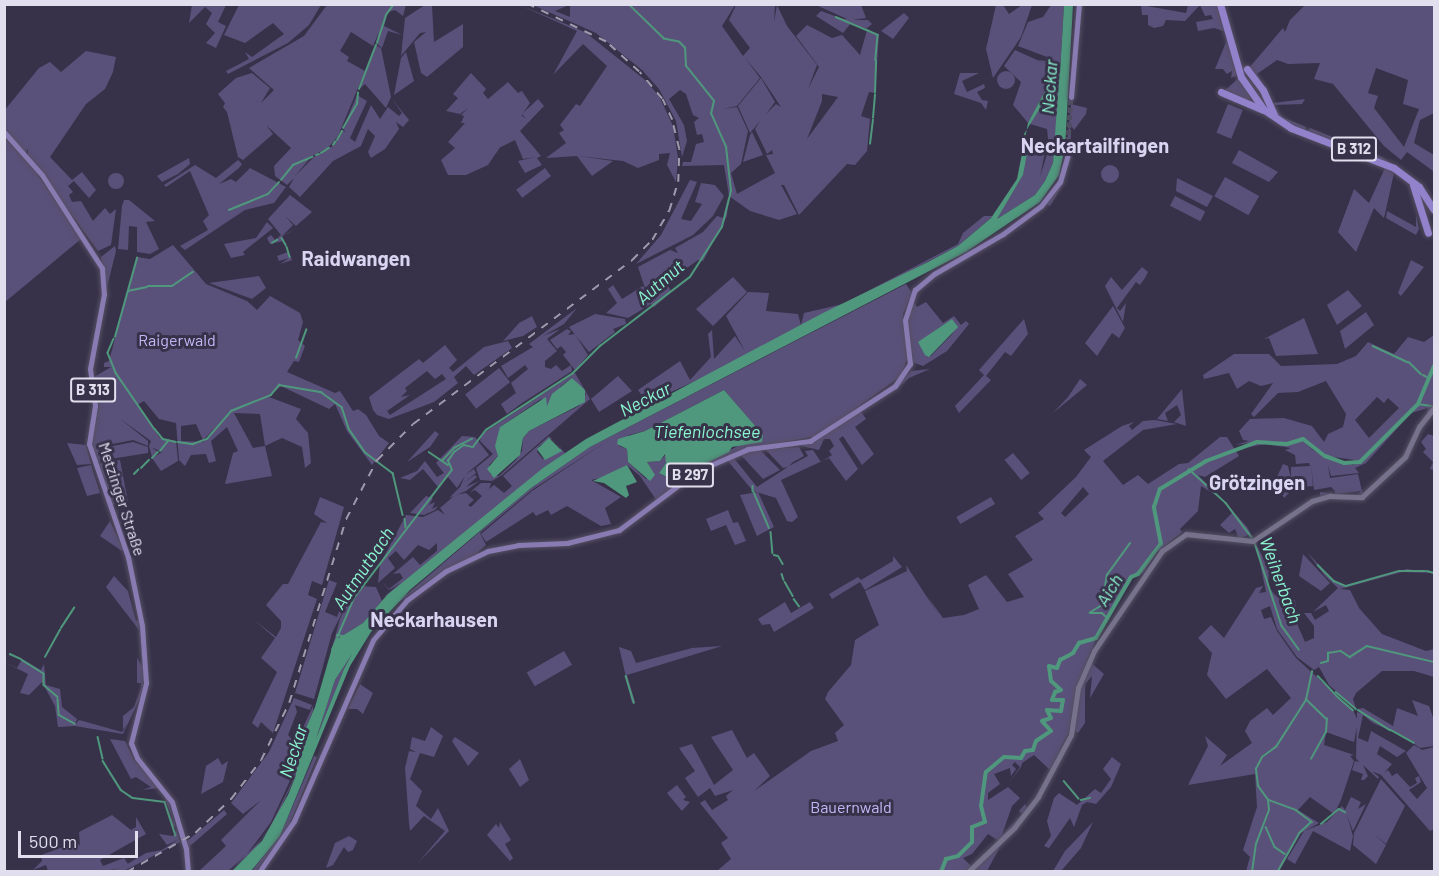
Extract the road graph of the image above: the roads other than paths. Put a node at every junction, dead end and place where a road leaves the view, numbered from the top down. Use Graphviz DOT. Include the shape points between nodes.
graph roads {
  1 [pos="1079,4"];
  2 [pos="1220,4"];
  3 [pos="1247,69"];
  4 [pos="1221,92"];
  5 [pos="1250,93"];
  6 [pos="1071,97"];
  7 [pos="1266,97"];
  8 [pos="1257,103"];
  9 [pos="1246,105"];
  10 [pos="1266,111"];
  11 [pos="1277,120"];
  12 [pos="4,132"];
  13 [pos="1067,157"];
  14 [pos="1408,178"];
  15 [pos="1433,200"];
  16 [pos="1420,207"];
  17 [pos="1434,210"];
  18 [pos="1428,232"];
  19 [pos="1434,409"];
  20 [pos="185,871"];
  21 [pos="259,872"];
  22 [pos="968,872"];
  1 -- 6 [label="main road"];
  2 -- 5 [label="highway, B 312" via="1237,66"];
  3 -- 7 [label="highway"];
  4 -- 9 [label="highway"];
  5 -- 8 [label="highway, B 312"];
  5 -- 9 [label="highway" via="1252,101"];
  7 -- 8 [label="highway" via="1264,104"];
  7 -- 11 [label="highway"];
  8 -- 10 [label="highway, B 312"];
  9 -- 10 [label="highway"];
  10 -- 11 [label="highway, B 312"];
  11 -- 14 [label="highway, B 312" via="1373,157"];
  12 -- 20 [label="main road, Metzinger Straße / B 313" via="42,175 102,268 104,294 90,369 95,406 89,444 128,557 142,630 144,691 131,743 137,758 172,802 186,849"];
  13 -- 21 [label="main road, B 297" via="1060,182 1039,208 930,276 915,290 905,316 909,366 897,384 801,444 748,449 700,469 616,532 564,543 506,547 468,559 414,594 375,636 294,821"];
  14 -- 15 [label="highway, B 312"];
  14 -- 16 [label="highway"];
  15 -- 16 [label="highway" via="1423,200"];
  15 -- 17 [label="highway"];
  16 -- 18 [label="highway"];
  19 -- 22 [label="main road" via="1419,427 1405,457 1365,495 1353,499 1321,498 1283,517 1254,541 1180,537 1154,560 1089,660 1078,688 1071,735 1041,792 1014,828"];
}
